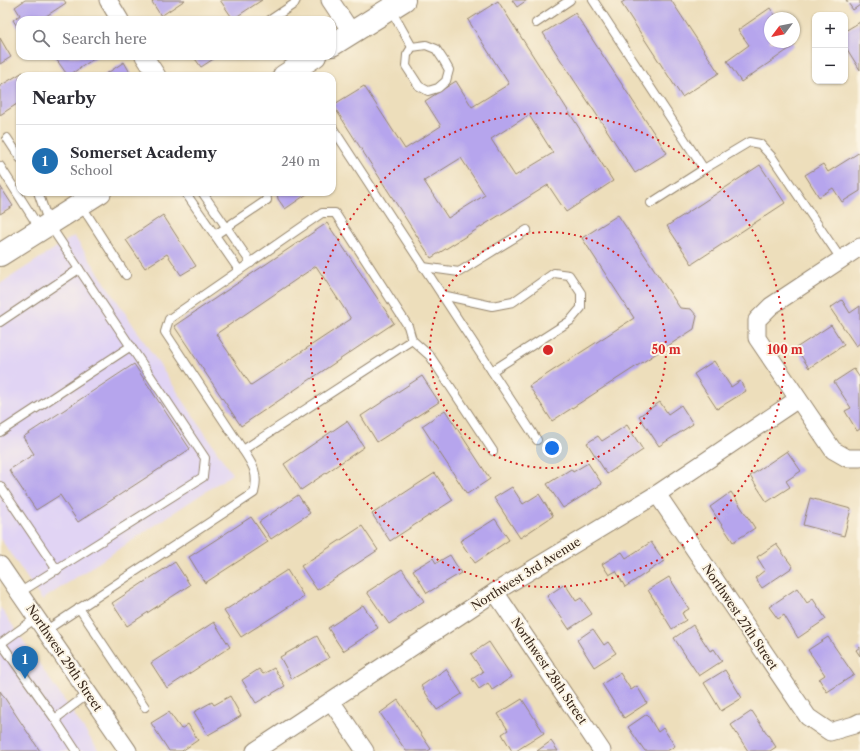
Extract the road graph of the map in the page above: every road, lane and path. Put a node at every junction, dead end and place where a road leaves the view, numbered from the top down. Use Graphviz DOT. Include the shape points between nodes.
graph roads {
  1 [pos="108,0"];
  2 [pos="296,0"];
  3 [pos="330,0"];
  4 [pos="570,0"];
  5 [pos="592,0"];
  6 [pos="397,4"];
  7 [pos="118,16"];
  8 [pos="276,16"];
  9 [pos="536,23"];
  10 [pos="352,33"];
  11 [pos="336,43"];
  12 [pos="412,47"];
  13 [pos="147,60"];
  14 [pos="310,60"];
  15 [pos="154,72"];
  16 [pos="295,72"];
  17 [pos="336,133"];
  18 [pos="7,138"];
  19 [pos="16,152"];
  20 [pos="0,166"];
  21 [pos="704,169"];
  22 [pos="16,188"];
  23 [pos="22,196"];
  24 [pos="39,196"];
  25 [pos="94,196"];
  26 [pos="187,196"];
  27 [pos="205,196"];
  28 [pos="266,196"];
  29 [pos="650,203"];
  30 [pos="80,205"];
  31 [pos="45,227"];
  32 [pos="226,228"];
  33 [pos="527,230"];
  34 [pos="215,235"];
  35 [pos="860,247"];
  36 [pos="0,255"];
  37 [pos="841,259"];
  38 [pos="251,263"];
  39 [pos="423,267"];
  40 [pos="79,268"];
  41 [pos="239,270"];
  42 [pos="126,276"];
  43 [pos="442,294"];
  44 [pos="0,321"];
  45 [pos="412,340"];
  46 [pos="131,346"];
  47 [pos="492,371"];
  48 [pos="798,399"];
  49 [pos="0,432"];
  50 [pos="537,440"];
  51 [pos="243,450"];
  52 [pos="493,451"];
  53 [pos="860,458"];
  54 [pos="0,486"];
  55 [pos="657,494"];
  56 [pos="0,565"];
  57 [pos="56,570"];
  58 [pos="495,592"];
  59 [pos="19,593"];
  60 [pos="80,608"];
  61 [pos="41,624"];
  62 [pos="1,644"];
  63 [pos="88,694"];
  64 [pos="331,700"];
  65 [pos="145,708"];
  66 [pos="54,719"];
  67 [pos="860,722"];
  68 [pos="76,751"];
  69 [pos="128,751"];
  70 [pos="255,751"];
  71 [pos="365,751"];
  72 [pos="602,751"];
  1 -- 7 [label="street"];
  2 -- 8 [label="lane"];
  3 -- 10 [label="street"];
  4 -- 9 [label="lane"];
  5 -- 21 [label="lane"];
  6 -- 10 [label="main road"];
  6 -- 12 [label="lane"];
  10 -- 11 [label="main road"];
  12 -- 12 [label="lane" via="407,55 406,66 419,86 428,91 438,88 446,80 448,70 444,60 436,49 426,45"];
  13 -- 15 [label="street"];
  14 -- 16 [label="main road"];
  17 -- 39 [label="lane"];
  18 -- 19 [label="lane"];
  20 -- 22 [label="lane"];
  21 -- 29 [label="lane"];
  21 -- 37 [label="lane" via="749,142 760,144 772,157"];
  23 -- 31 [label="lane"];
  24 -- 31 [label="lane"];
  25 -- 30 [label="main road"];
  26 -- 34 [label="lane"];
  27 -- 32 [label="lane"];
  28 -- 32 [label="lane" via="267,200"];
  30 -- 31 [label="main road"];
  30 -- 42 [label="lane"];
  31 -- 36 [label="main road"];
  31 -- 40 [label="lane"];
  32 -- 34 [label="lane"];
  32 -- 38 [label="lane"];
  33 -- 39 [label="lane" via="459,272"];
  34 -- 41 [label="lane"];
  35 -- 37 [label="street"];
  37 -- 48 [label="street" via="771,306 757,320 757,338"];
  38 -- 41 [label="lane"];
  38 -- 45 [label="lane" via="322,213 335,213 408,326"];
  39 -- 43 [label="lane"];
  40 -- 44 [label="lane"];
  40 -- 46 [label="lane"];
  41 -- 51 [label="lane" via="169,319 165,332"];
  43 -- 47 [label="lane"];
  43 -- 47 [label="lane" via="492,306 513,302 554,273 569,275 582,293 581,308 570,321"];
  45 -- 51 [label="lane"];
  45 -- 52 [label="lane" via="430,356"];
  46 -- 49 [label="lane"];
  46 -- 57 [label="lane" via="205,458 203,477"];
  47 -- 50 [label="lane"];
  48 -- 53 [label="street" via="833,450 847,458"];
  48 -- 55 [label="street, Northwest 3rd Avenue"];
  51 -- 60 [label="lane" via="253,465 257,482 254,492"];
  54 -- 57 [label="lane"];
  55 -- 58 [label="street, Northwest 3rd Avenue"];
  55 -- 67 [label="street, Northwest 27th Street" via="808,717 830,732"];
  56 -- 59 [label="street, Northwest 29th Street"];
  57 -- 59 [label="lane"];
  58 -- 64 [label="street, Northwest 3rd Avenue"];
  58 -- 72 [label="street, Northwest 28th Street"];
  59 -- 61 [label="street, Northwest 29th Street"];
  60 -- 61 [label="lane"];
  60 -- 65 [label="lane"];
  61 -- 62 [label="lane"];
  61 -- 63 [label="street, Northwest 29th Street"];
  62 -- 66 [label="lane"];
  63 -- 66 [label="lane"];
  63 -- 69 [label="street, Northwest 29th Street"];
  64 -- 70 [label="street, Northwest 3rd Avenue"];
  64 -- 71 [label="street"];
  66 -- 68 [label="lane"];
}
